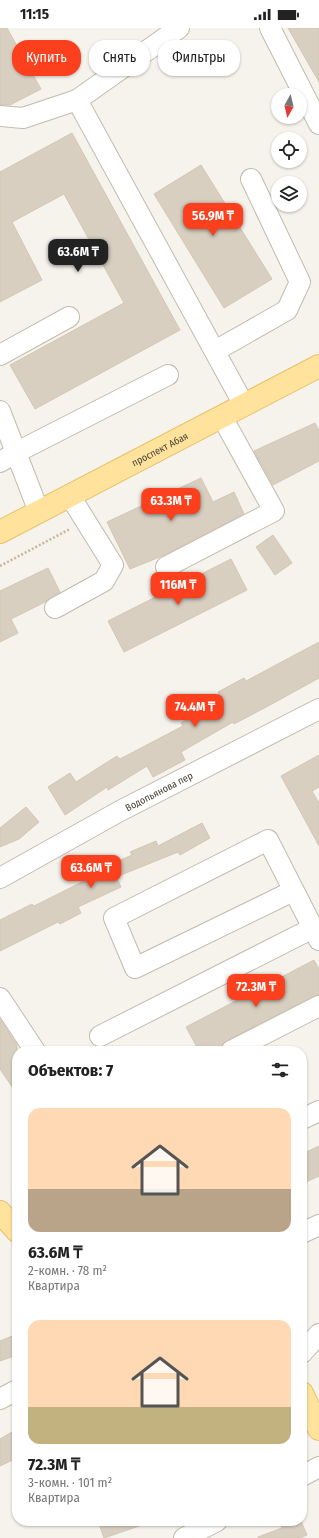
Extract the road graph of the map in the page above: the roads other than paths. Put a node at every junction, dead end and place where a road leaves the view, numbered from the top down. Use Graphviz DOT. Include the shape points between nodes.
graph roads {
  1 [pos="179,28"];
  2 [pos="270,28"];
  3 [pos="77,100"];
  4 [pos="0,116"];
  5 [pos="319,124"];
  6 [pos="251,179"];
  7 [pos="70,317"];
  8 [pos="215,351"];
  9 [pos="0,355"];
  10 [pos="319,366"];
  11 [pos="168,375"];
  12 [pos="244,405"];
  13 [pos="0,411"];
  14 [pos="222,417"];
  15 [pos="8,457"];
  16 [pos="70,496"];
  17 [pos="39,512"];
  18 [pos="0,532"];
  19 [pos="166,567"];
  20 [pos="55,608"];
  21 [pos="319,709"];
  22 [pos="0,878"];
  23 [pos="294,891"];
  24 [pos="316,934"];
  25 [pos="0,998"];
  26 [pos="319,1006"];
  27 [pos="100,1036"];
  28 [pos="32,1046"];
  29 [pos="241,1046"];
  30 [pos="319,1111"];
  31 [pos="307,1117"];
  32 [pos="0,1207"];
  33 [pos="0,1212"];
  34 [pos="12,1215"];
  35 [pos="12,1225"];
  36 [pos="319,1225"];
  37 [pos="307,1231"];
  38 [pos="319,1334"];
  39 [pos="307,1347"];
  40 [pos="12,1393"];
  41 [pos="0,1399"];
  42 [pos="307,1404"];
  43 [pos="319,1429"];
  44 [pos="319,1467"];
  45 [pos="307,1473"];
  46 [pos="207,1526"];
  47 [pos="184,1538"];
  1 -- 3 [label="street"];
  2 -- 5 [label="street"];
  3 -- 4 [label="street" via="23,118"];
  3 -- 8 [label="street"];
  6 -- 8 [label="street" via="300,282 287,310"];
  7 -- 9 [label="street"];
  8 -- 12 [label="street"];
  10 -- 12 [label="main road, проспект Абая"];
  11 -- 15 [label="street"];
  12 -- 14 [label="main road, проспект Абая"];
  13 -- 15 [label="street"];
  14 -- 16 [label="main road, проспект Абая"];
  14 -- 19 [label="street" via="274,511"];
  15 -- 17 [label="street"];
  16 -- 17 [label="main road, проспект Абая"];
  16 -- 20 [label="street" via="113,565 104,581"];
  17 -- 18 [label="main road, проспект Абая"];
  21 -- 22 [label="street, Водопьянова пер" via="120,811"];
  23 -- 23 [label="street" via="268,840 114,918 135,968"];
  23 -- 24 [label="street"];
  24 -- 27 [label="street"];
  25 -- 28 [label="street"];
  26 -- 29 [label="street"];
  30 -- 31 [label="street"];
  32 -- 34 [label="main road"];
  33 -- 35 [label="main road"];
  36 -- 37 [label="street"];
  38 -- 39 [label="street"];
  40 -- 41 [label="street"];
  42 -- 43 [label="main road"];
  44 -- 45 [label="street"];
  46 -- 47 [label="street"];
}
